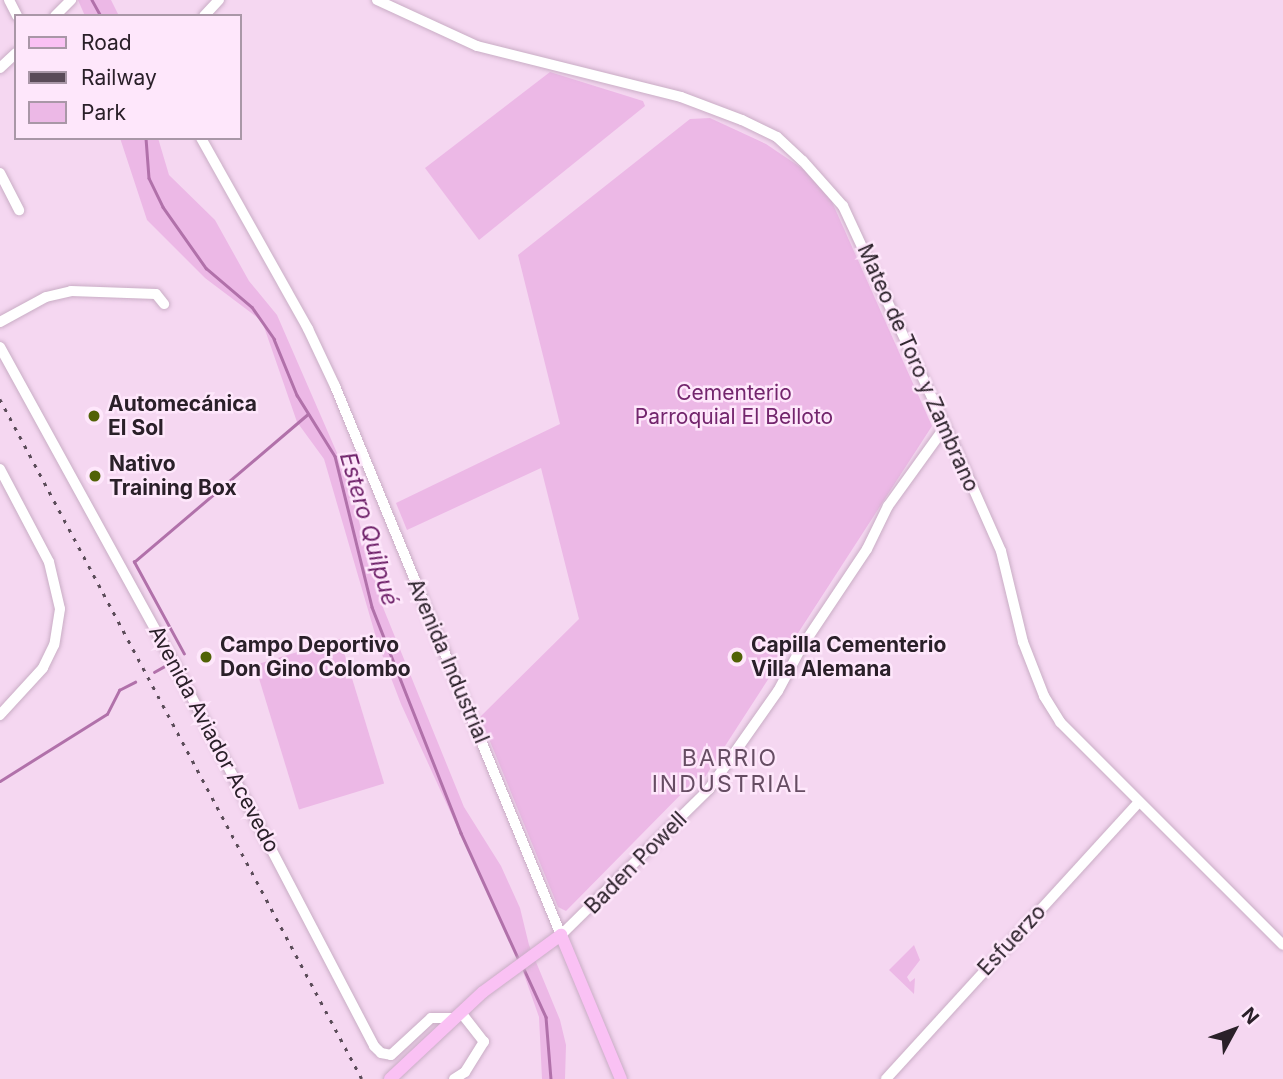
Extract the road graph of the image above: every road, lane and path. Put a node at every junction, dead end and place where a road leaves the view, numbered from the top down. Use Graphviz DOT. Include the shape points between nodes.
graph roads {
  1 [pos="219,0"];
  2 [pos="377,0"];
  3 [pos="206,14"];
  4 [pos="14,55"];
  5 [pos="0,68"];
  6 [pos="202,140"];
  7 [pos="0,173"];
  8 [pos="19,210"];
  9 [pos="164,304"];
  10 [pos="0,322"];
  11 [pos="0,347"];
  12 [pos="945,426"];
  13 [pos="0,468"];
  14 [pos="0,715"];
  15 [pos="1139,802"];
  16 [pos="561,935"];
  17 [pos="1283,945"];
  18 [pos="458,1015"];
  19 [pos="390,1079"];
  20 [pos="454,1079"];
  21 [pos="621,1079"];
  22 [pos="887,1079"];
  1 -- 3 [label="street"];
  2 -- 12 [label="street, Mateo de Toro y Zambrano" via="477,46 681,97 777,137 843,206"];
  4 -- 5 [label="street"];
  6 -- 16 [label="street, Avenida Industrial" via="309,329 335,386"];
  7 -- 8 [label="street"];
  9 -- 10 [label="street" via="156,293 71,291 46,297"];
  11 -- 18 [label="street, Avenida Aviador Acevedo" via="183,679 374,1046 383,1055 391,1055 431,1018"];
  12 -- 15 [label="street, Mateo de Toro y Zambrano" via="1001,551 1035,679 1060,722"];
  12 -- 16 [label="street, Baden Powell" via="888,506 867,549 709,789"];
  13 -- 14 [label="street" via="49,562 60,609 54,645 43,668"];
  15 -- 17 [label="street, Mateo de Toro y Zambrano"];
  15 -- 22 [label="street, Esfuerzo"];
  16 -- 18 [label="main road, Baden Powell" via="501,977"];
  16 -- 21 [label="main road, Avenida Industrial"];
  18 -- 19 [label="main road, Baden Powell"];
  18 -- 20 [label="street" via="484,1042"];
}
